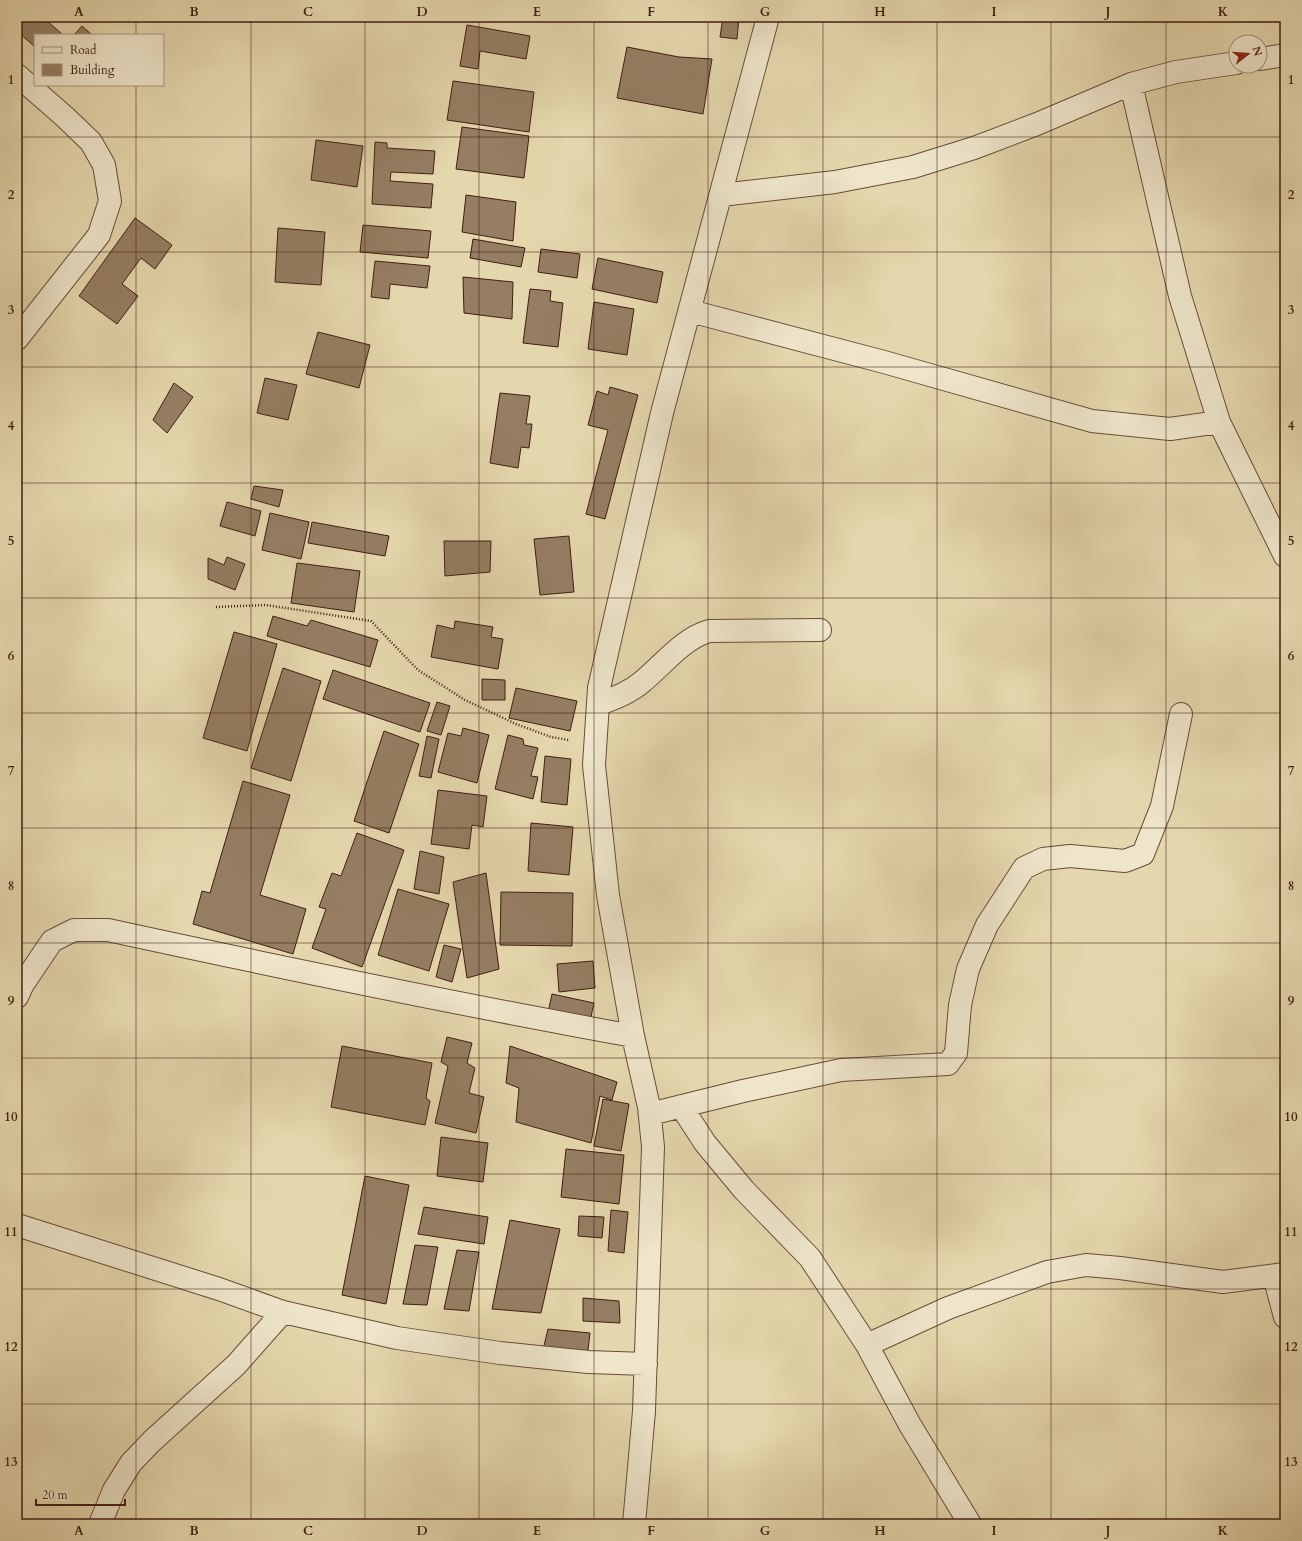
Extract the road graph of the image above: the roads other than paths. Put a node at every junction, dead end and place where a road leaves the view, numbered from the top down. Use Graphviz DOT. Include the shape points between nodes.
graph roads {
  1 [pos="768,17"];
  2 [pos="1285,55"];
  3 [pos="1268,58"];
  4 [pos="1228,64"];
  5 [pos="17,75"];
  6 [pos="1131,84"];
  7 [pos="721,195"];
  8 [pos="690,310"];
  9 [pos="17,339"];
  10 [pos="1218,422"];
  11 [pos="1285,556"];
  12 [pos="820,630"];
  13 [pos="598,704"];
  14 [pos="1181,714"];
  15 [pos="17,997"];
  16 [pos="633,1036"];
  17 [pos="681,1106"];
  18 [pos="650,1114"];
  19 [pos="17,1225"];
  20 [pos="1280,1275"];
  21 [pos="283,1312"];
  22 [pos="1285,1317"];
  23 [pos="867,1345"];
  24 [pos="646,1364"];
  25 [pos="100,1524"];
  26 [pos="634,1524"];
  27 [pos="970,1524"];
  1 -- 7 [label="street"];
  2 -- 3 [label="street"];
  4 -- 6 [label="street" via="1176,72"];
  5 -- 9 [label="street" via="91,142 104,165 110,200 99,235"];
  6 -- 7 [label="street" via="974,148 913,167 835,182"];
  6 -- 10 [label="street" via="1180,296"];
  7 -- 8 [label="street"];
  8 -- 10 [label="street" via="1092,421 1170,428"];
  8 -- 13 [label="street" via="662,413 599,688"];
  10 -- 11 [label="street"];
  12 -- 13 [label="street" via="709,631 700,634 684,644 641,683 615,698"];
  13 -- 16 [label="street" via="594,765 608,895"];
  14 -- 17 [label="street" via="1162,806 1143,854 1125,861 1070,856 1043,860 1024,868 987,925 968,969 960,1005 956,1053 948,1064 841,1070"];
  15 -- 16 [label="street" via="52,941 74,930 108,930 326,977"];
  16 -- 18 [label="street"];
  17 -- 18 [label="street"];
  17 -- 23 [label="street" via="704,1143 744,1190 810,1258"];
  18 -- 24 [label="street" via="653,1147"];
  19 -- 21 [label="street"];
  20 -- 22 [label="street"];
  20 -- 23 [label="street" via="1223,1282 1086,1265 1047,1272 948,1308"];
  21 -- 24 [label="street" via="397,1338 500,1353 588,1362"];
  21 -- 25 [label="street" via="236,1365 131,1463 114,1490"];
  23 -- 27 [label="street" via="910,1425"];
  24 -- 26 [label="street"];
}
